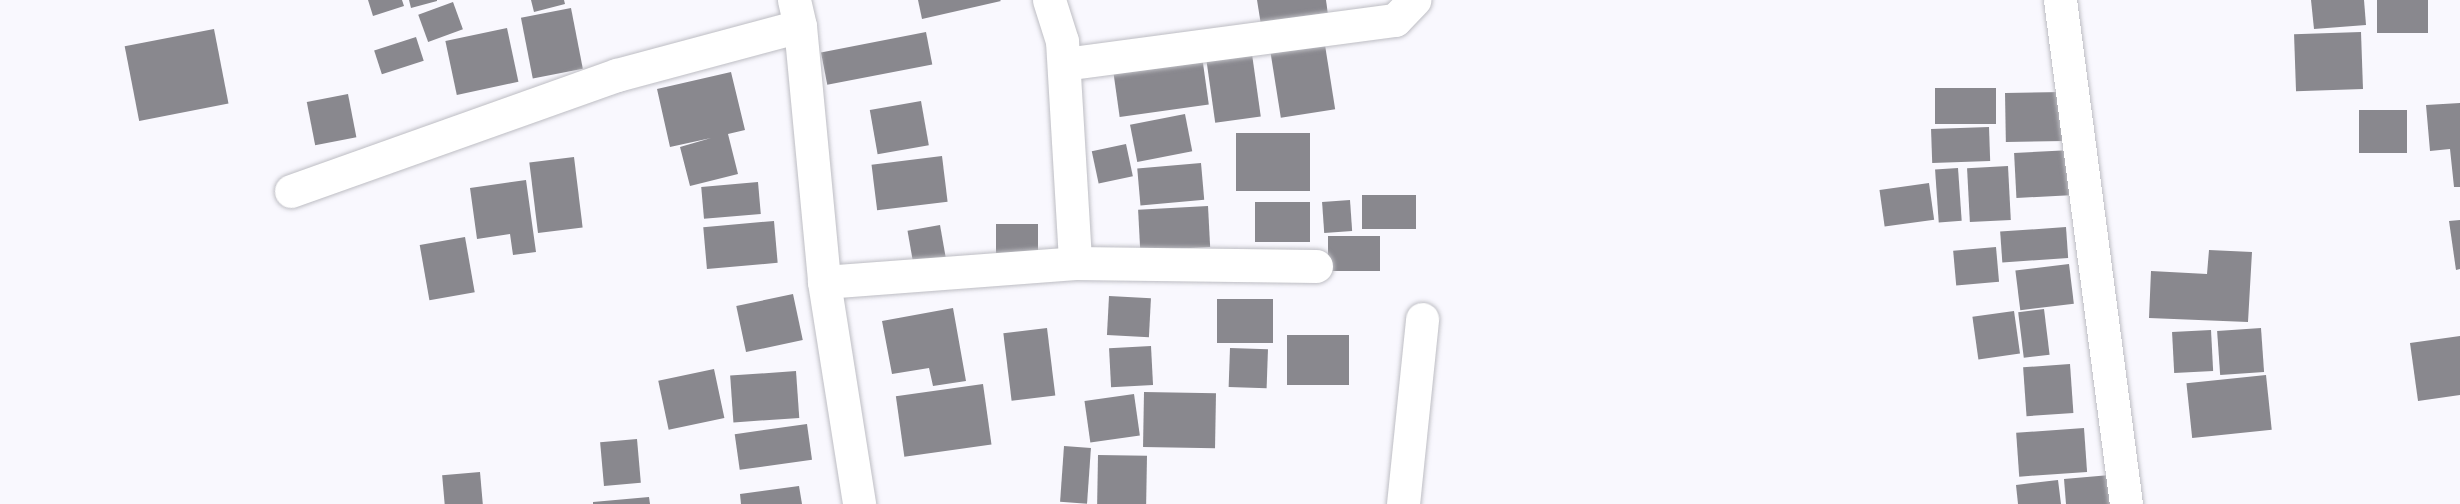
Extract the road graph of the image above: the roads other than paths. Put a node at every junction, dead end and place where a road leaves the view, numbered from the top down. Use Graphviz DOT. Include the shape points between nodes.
graph roads {
  1 [pos="1049,0"];
  2 [pos="1414,0"];
  3 [pos="2060,0"];
  4 [pos="797,13"];
  5 [pos="1064,64"];
  6 [pos="291,191"];
  7 [pos="1075,263"];
  8 [pos="1316,266"];
  9 [pos="824,282"];
  10 [pos="1422,319"];
  11 [pos="859,504"];
  12 [pos="1403,504"];
  13 [pos="2126,504"];
  1 -- 5 [label="street" via="1061,29"];
  2 -- 5 [label="street" via="1395,20"];
  3 -- 13 [label="street"];
  4 -- 6 [label="street"];
  4 -- 9 [label="street"];
  5 -- 7 [label="street"];
  7 -- 8 [label="street"];
  7 -- 9 [label="street"];
  9 -- 11 [label="street"];
  10 -- 12 [label="street"];
}
